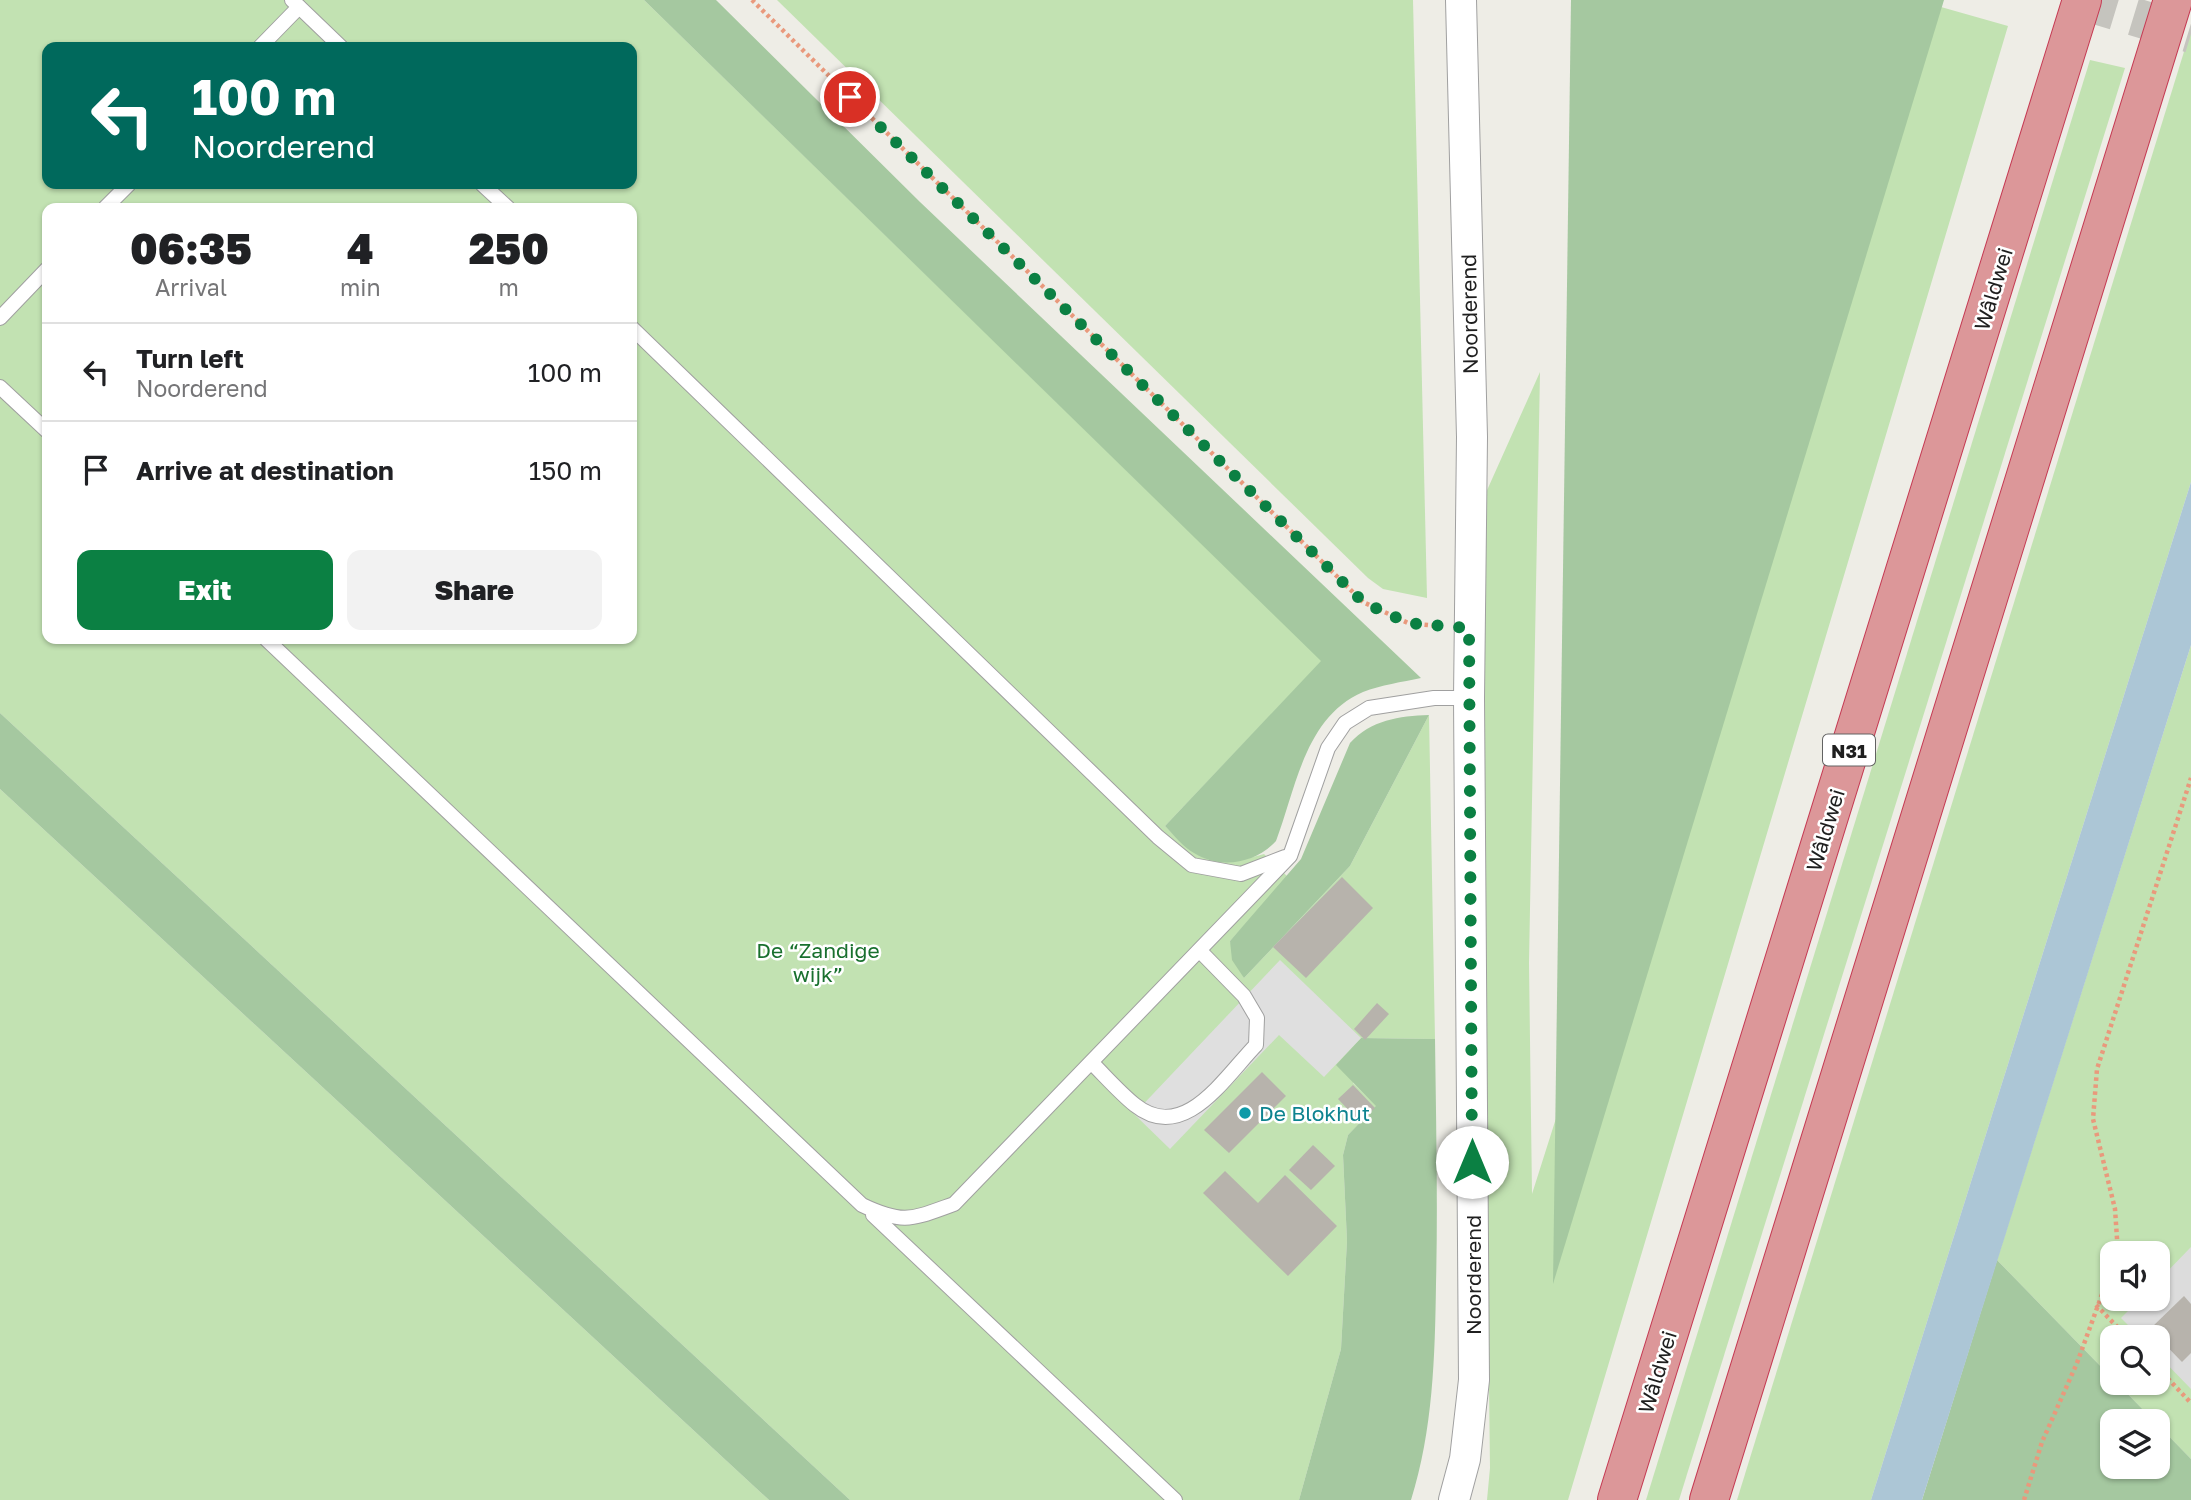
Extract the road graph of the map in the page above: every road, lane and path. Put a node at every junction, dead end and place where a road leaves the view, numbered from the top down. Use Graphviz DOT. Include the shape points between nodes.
graph roads {
  1 [pos="752,0"];
  2 [pos="1461,0"];
  3 [pos="2082,0"];
  4 [pos="2173,0"];
  5 [pos="296,3"];
  6 [pos="264,42"];
  7 [pos="336,42"];
  8 [pos="124,189"];
  9 [pos="487,189"];
  10 [pos="111,203"];
  11 [pos="503,203"];
  12 [pos="42,274"];
  13 [pos="0,318"];
  14 [pos="637,333"];
  15 [pos="0,387"];
  16 [pos="42,426"];
  17 [pos="1469,628"];
  18 [pos="271,644"];
  19 [pos="1469,698"];
  20 [pos="2191,778"];
  21 [pos="1290,856"];
  22 [pos="1200,951"];
  23 [pos="1091,1063"];
  24 [pos="862,1205"];
  25 [pos="2117,1241"];
  26 [pos="2100,1294"];
  27 [pos="2096,1304"];
  28 [pos="2116,1325"];
  29 [pos="2170,1381"];
  30 [pos="2191,1403"];
  31 [pos="1175,1500"];
  32 [pos="1454,1500"];
  33 [pos="1617,1500"];
  34 [pos="1709,1500"];
  35 [pos="2024,1500"];
  1 -- 17 [label="path" via="1363,602 1408,623"];
  2 -- 17 [label="street, Noorderend" via="1472,437"];
  3 -- 33 [label="highway, Wâldwei / N31"];
  4 -- 34 [label="highway"];
  5 -- 6 [label="lane"];
  5 -- 7 [label="lane"];
  8 -- 10 [label="lane"];
  9 -- 11 [label="lane"];
  12 -- 13 [label="lane"];
  14 -- 21 [label="lane" via="1192,865 1241,874"];
  15 -- 16 [label="lane"];
  17 -- 19 [label="street, Noorderend"];
  18 -- 24 [label="lane"];
  19 -- 21 [label="lane" via="1369,708 1345,723 1328,748"];
  19 -- 32 [label="street, Noorderend" via="1474,1380 1465,1460"];
  20 -- 25 [label="path" via="2097,1069 2093,1119 2115,1209"];
  21 -- 22 [label="lane"];
  22 -- 23 [label="lane"];
  22 -- 23 [label="lane" via="1244,996 1256,1018 1256,1045 1228,1075 1190,1114 1164,1119 1137,1107"];
  23 -- 24 [label="lane" via="954,1204 916,1218 891,1219"];
  24 -- 31 [label="lane"];
  26 -- 27 [label="path"];
  27 -- 28 [label="path"];
  27 -- 35 [label="path"];
  29 -- 30 [label="path"];
}
